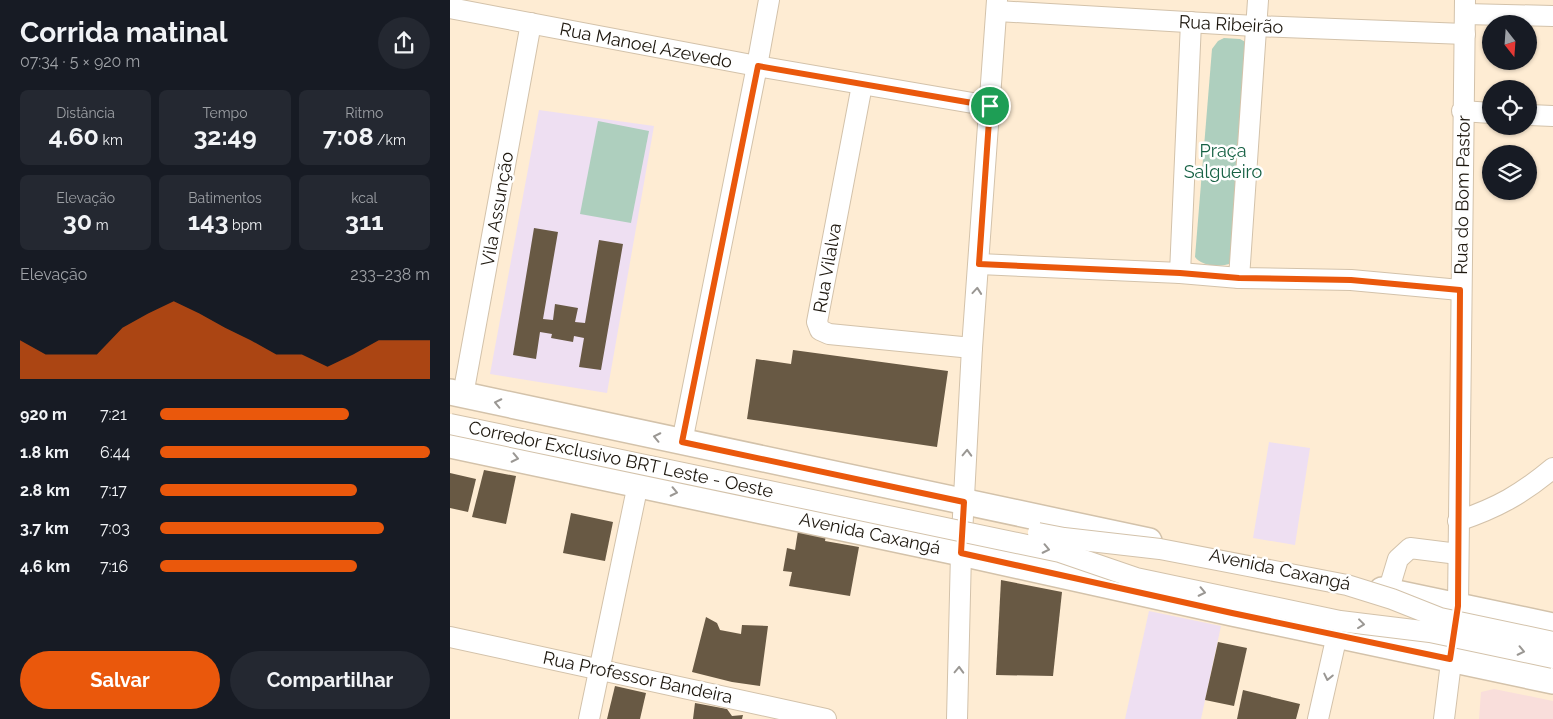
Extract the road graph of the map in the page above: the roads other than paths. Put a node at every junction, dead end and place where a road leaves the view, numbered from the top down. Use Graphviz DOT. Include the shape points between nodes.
graph roads {
  1 [pos="769,0"];
  2 [pos="1258,0"];
  3 [pos="997,5"];
  4 [pos="1465,7"];
  5 [pos="450,8"];
  6 [pos="1553,16"];
  7 [pos="1191,22"];
  8 [pos="531,23"];
  9 [pos="1255,26"];
  10 [pos="1465,34"];
  11 [pos="758,66"];
  12 [pos="862,85"];
  13 [pos="990,106"];
  14 [pos="1462,111"];
  15 [pos="1482,112"];
  16 [pos="1537,115"];
  17 [pos="1553,116"];
  18 [pos="979,264"];
  19 [pos="1180,273"];
  20 [pos="1239,278"];
  21 [pos="1460,290"];
  22 [pos="972,348"];
  23 [pos="454,400"];
  24 [pos="450,424"];
  25 [pos="682,442"];
  26 [pos="450,445"];
  27 [pos="1553,468"];
  28 [pos="638,484"];
  29 [pos="964,502"];
  30 [pos="1458,521"];
  31 [pos="961,553"];
  32 [pos="1458,554"];
  33 [pos="1388,592"];
  34 [pos="1458,606"];
  35 [pos="1553,626"];
  36 [pos="1337,634"];
  37 [pos="450,638"];
  38 [pos="1553,642"];
  39 [pos="1553,658"];
  40 [pos="1450,659"];
  41 [pos="600,669"];
  42 [pos="1553,681"];
  43 [pos="767,712"];
  44 [pos="589,719"];
  45 [pos="826,719"];
  46 [pos="958,719"];
  47 [pos="1318,719"];
  48 [pos="1444,719"];
  1 -- 11 [label="street"];
  2 -- 9 [label="street"];
  3 -- 7 [label="street, Rua Ribeirão"];
  3 -- 13 [label="street"];
  4 -- 6 [label="street"];
  4 -- 10 [label="street, Rua do Bom Pastor"];
  5 -- 8 [label="street, Rua Manoel Azevedo"];
  7 -- 9 [label="street, Rua Ribeirão"];
  7 -- 19 [label="street"];
  8 -- 11 [label="street, Rua Manoel Azevedo"];
  8 -- 23 [label="street, Vila Assunção"];
  9 -- 10 [label="street, Rua Ribeirão"];
  9 -- 20 [label="street"];
  10 -- 14 [label="street, Rua do Bom Pastor"];
  11 -- 12 [label="street, Rua Manoel Azevedo"];
  11 -- 25 [label="street"];
  12 -- 13 [label="street, Rua Manoel Azevedo"];
  12 -- 22 [label="street, Rua Vilalva" via="820,304 820,330 829,334"];
  13 -- 18 [label="street"];
  14 -- 15 [label="street"];
  14 -- 21 [label="street, Rua do Bom Pastor"];
  16 -- 17 [label="street"];
  18 -- 19 [label="street"];
  22 -- 18 [label="street, one-way"];
  19 -- 20 [label="street"];
  20 -- 21 [label="street" via="1351,280"];
  21 -- 30 [label="street, Rua do Bom Pastor"];
  29 -- 22 [label="street, one-way"];
  25 -- 23 [label="main road, Avenida Caxangá, one-way"];
  23 -- 38 [label="street, Corredor Exclusivo BRT Leste - Oeste, bridge" via="1064,538 1160,549 1347,585 1440,618"];
  24 -- 39 [label="street, Corredor Exclusivo BRT Leste - Oeste, one-way, bridge" via="1060,552 1136,578 1340,621 1430,632"];
  25 -- 29 [label="main road, Avenida Caxangá"];
  26 -- 28 [label="main road, Avenida Caxangá, one-way"];
  27 -- 30 [label="street" via="1513,498 1487,512"];
  28 -- 31 [label="main road, Avenida Caxangá, one-way"];
  28 -- 41 [label="street"];
  29 -- 31 [label="street"];
  29 -- 33 [label="main road, Avenida Caxangá"];
  30 -- 32 [label="street, Rua do Bom Pastor"];
  31 -- 36 [label="main road, Avenida Caxangá"];
  46 -- 31 [label="street, one-way"];
  32 -- 33 [label="street" via="1410,548 1398,559"];
  32 -- 34 [label="street, Rua do Bom Pastor"];
  33 -- 34 [label="main road, Avenida Caxangá"];
  34 -- 35 [label="main road, Avenida Caxangá"];
  34 -- 40 [label="street, Rua do Bom Pastor"];
  36 -- 40 [label="main road, Avenida Caxangá"];
  36 -- 47 [label="street, one-way"];
  37 -- 41 [label="street, Rua Professor Bandeira"];
  40 -- 42 [label="main road, Avenida Caxangá"];
  40 -- 48 [label="street, Rua do Bom Pastor"];
  41 -- 43 [label="street, Rua Professor Bandeira"];
  41 -- 44 [label="street"];
  43 -- 45 [label="street, Rua Professor Bandeira"];
}
